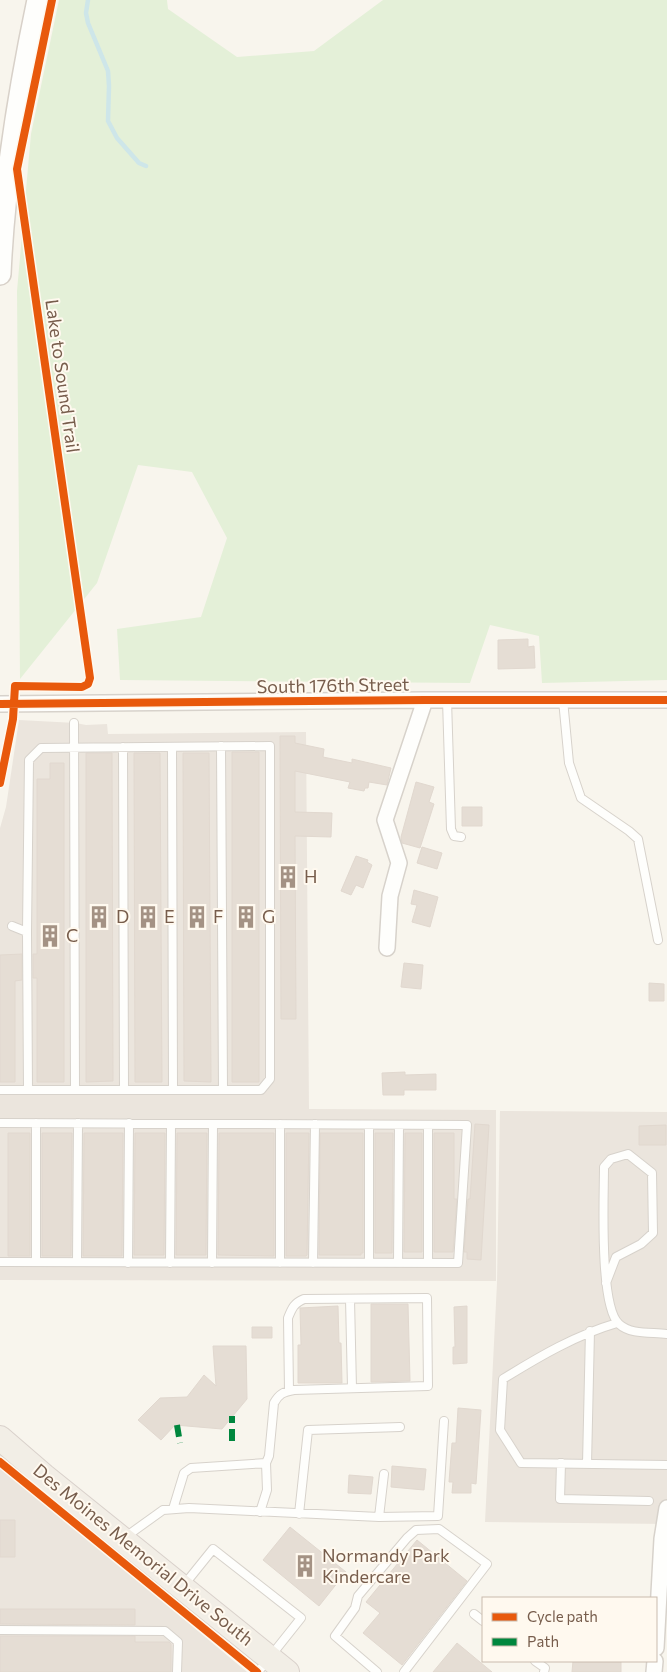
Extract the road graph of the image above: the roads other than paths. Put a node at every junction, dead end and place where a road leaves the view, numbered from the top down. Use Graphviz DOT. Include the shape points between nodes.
graph roads {
  1 [pos="38,0"];
  2 [pos="5,153"];
  3 [pos="0,274"];
  4 [pos="425,700"];
  5 [pos="447,700"];
  6 [pos="563,700"];
  7 [pos="667,700"];
  8 [pos="0,704"];
  9 [pos="74,723"];
  10 [pos="221,746"];
  11 [pos="74,747"];
  12 [pos="123,747"];
  13 [pos="172,747"];
  14 [pos="461,837"];
  15 [pos="12,926"];
  16 [pos="27,932"];
  17 [pos="658,940"];
  18 [pos="387,948"];
  19 [pos="0,1090"];
  20 [pos="28,1090"];
  21 [pos="75,1090"];
  22 [pos="124,1090"];
  23 [pos="173,1090"];
  24 [pos="223,1090"];
  25 [pos="0,1123"];
  26 [pos="36,1123"];
  27 [pos="78,1123"];
  28 [pos="129,1123"];
  29 [pos="171,1124"];
  30 [pos="213,1124"];
  31 [pos="280,1124"];
  32 [pos="314,1124"];
  33 [pos="369,1124"];
  34 [pos="399,1125"];
  35 [pos="428,1125"];
  36 [pos="0,1262"];
  37 [pos="36,1262"];
  38 [pos="77,1262"];
  39 [pos="128,1262"];
  40 [pos="170,1262"];
  41 [pos="212,1263"];
  42 [pos="280,1263"];
  43 [pos="313,1263"];
  44 [pos="369,1263"];
  45 [pos="398,1263"];
  46 [pos="428,1263"];
  47 [pos="606,1283"];
  48 [pos="350,1299"];
  49 [pos="617,1323"];
  50 [pos="590,1331"];
  51 [pos="667,1334"];
  52 [pos="352,1388"];
  53 [pos="289,1391"];
  54 [pos="444,1422"];
  55 [pos="400,1427"];
  56 [pos="0,1438"];
  57 [pos="266,1463"];
  58 [pos="561,1464"];
  59 [pos="588,1464"];
  60 [pos="667,1465"];
  61 [pos="384,1474"];
  62 [pos="649,1501"];
  63 [pos="667,1508"];
  64 [pos="174,1509"];
  65 [pos="260,1512"];
  66 [pos="299,1514"];
  67 [pos="379,1518"];
  68 [pos="122,1539"];
  69 [pos="663,1575"];
  70 [pos="182,1587"];
  71 [pos="474,1614"];
  72 [pos="482,1620"];
  73 [pos="0,1630"];
  74 [pos="657,1638"];
  75 [pos="536,1662"];
  76 [pos="272,1667"];
  77 [pos="177,1672"];
  78 [pos="377,1672"];
  79 [pos="404,1672"];
  80 [pos="544,1672"];
  1 -- 2 [label="main road"];
  2 -- 3 [label="main road" via="7,183"];
  4 -- 5 [label="street, South 176th Street"];
  4 -- 8 [label="street, South 176th Street"];
  4 -- 18 [label="street" via="385,820 399,863 390,896"];
  5 -- 6 [label="street, South 176th Street"];
  5 -- 14 [label="lane" via="450,830 454,836"];
  6 -- 7 [label="street, South 176th Street"];
  6 -- 17 [label="lane" via="568,763 581,798 638,839"];
  9 -- 11 [label="lane"];
  10 -- 13 [label="lane"];
  10 -- 24 [label="lane"];
  10 -- 24 [label="lane" via="270,746 270,1078 261,1090"];
  11 -- 12 [label="lane"];
  11 -- 16 [label="lane" via="41,748 29,760"];
  11 -- 21 [label="lane"];
  12 -- 13 [label="lane"];
  12 -- 22 [label="lane"];
  13 -- 23 [label="lane"];
  15 -- 16 [label="lane"];
  16 -- 20 [label="lane"];
  19 -- 20 [label="lane"];
  20 -- 21 [label="lane"];
  21 -- 22 [label="lane"];
  22 -- 23 [label="lane"];
  23 -- 24 [label="lane"];
  25 -- 26 [label="lane"];
  26 -- 27 [label="lane"];
  26 -- 37 [label="lane"];
  27 -- 28 [label="lane"];
  27 -- 38 [label="lane"];
  28 -- 29 [label="lane"];
  28 -- 39 [label="lane"];
  29 -- 30 [label="lane"];
  29 -- 40 [label="lane"];
  30 -- 31 [label="lane"];
  30 -- 41 [label="lane"];
  31 -- 32 [label="lane"];
  31 -- 42 [label="lane"];
  32 -- 33 [label="lane"];
  32 -- 43 [label="lane"];
  33 -- 34 [label="lane"];
  33 -- 44 [label="lane"];
  34 -- 35 [label="lane"];
  34 -- 45 [label="lane"];
  35 -- 46 [label="lane"];
  35 -- 46 [label="lane" via="467,1125 458,1263"];
  36 -- 37 [label="lane"];
  37 -- 38 [label="lane"];
  38 -- 39 [label="lane"];
  39 -- 40 [label="lane"];
  40 -- 41 [label="lane"];
  41 -- 42 [label="lane"];
  42 -- 43 [label="lane"];
  43 -- 44 [label="lane"];
  44 -- 45 [label="lane"];
  45 -- 46 [label="lane"];
  47 -- 47 [label="lane" via="604,1167 611,1159 628,1154 652,1173 653,1233 641,1244 616,1257"];
  47 -- 49 [label="lane" via="610,1307"];
  48 -- 52 [label="lane"];
  48 -- 52 [label="lane" via="427,1298 428,1386"];
  48 -- 53 [label="lane" via="304,1299 292,1307 288,1318"];
  49 -- 50 [label="lane"];
  49 -- 51 [label="lane" via="630,1331"];
  50 -- 58 [label="lane" via="503,1378 500,1430 521,1463"];
  50 -- 59 [label="lane"];
  52 -- 53 [label="lane"];
  53 -- 57 [label="lane" via="278,1396 274,1403"];
  54 -- 67 [label="lane" via="438,1516"];
  55 -- 66 [label="lane" via="308,1430"];
  56 -- 68 [label="main road, Des Moines Memorial Drive South"];
  57 -- 64 [label="lane" via="191,1468 184,1473"];
  57 -- 65 [label="lane" via="267,1490"];
  58 -- 59 [label="lane"];
  58 -- 62 [label="lane" via="560,1499"];
  59 -- 60 [label="lane"];
  61 -- 67 [label="lane"];
  63 -- 69 [label="street" via="662,1539"];
  64 -- 65 [label="lane"];
  64 -- 68 [label="lane" via="163,1510"];
  65 -- 66 [label="lane"];
  66 -- 67 [label="lane"];
  68 -- 70 [label="main road, Des Moines Memorial Drive South"];
  69 -- 74 [label="street"];
  70 -- 76 [label="main road, Des Moines Memorial Drive South"];
  70 -- 76 [label="lane" via="213,1549 301,1618"];
  71 -- 72 [label="lane"];
  73 -- 77 [label="lane" via="164,1631 178,1642"];
  75 -- 80 [label="lane" via="545,1668"];
  78 -- 79 [label="lane" via="335,1636 355,1608 358,1596 407,1538 416,1530 439,1529 487,1564"];
}
